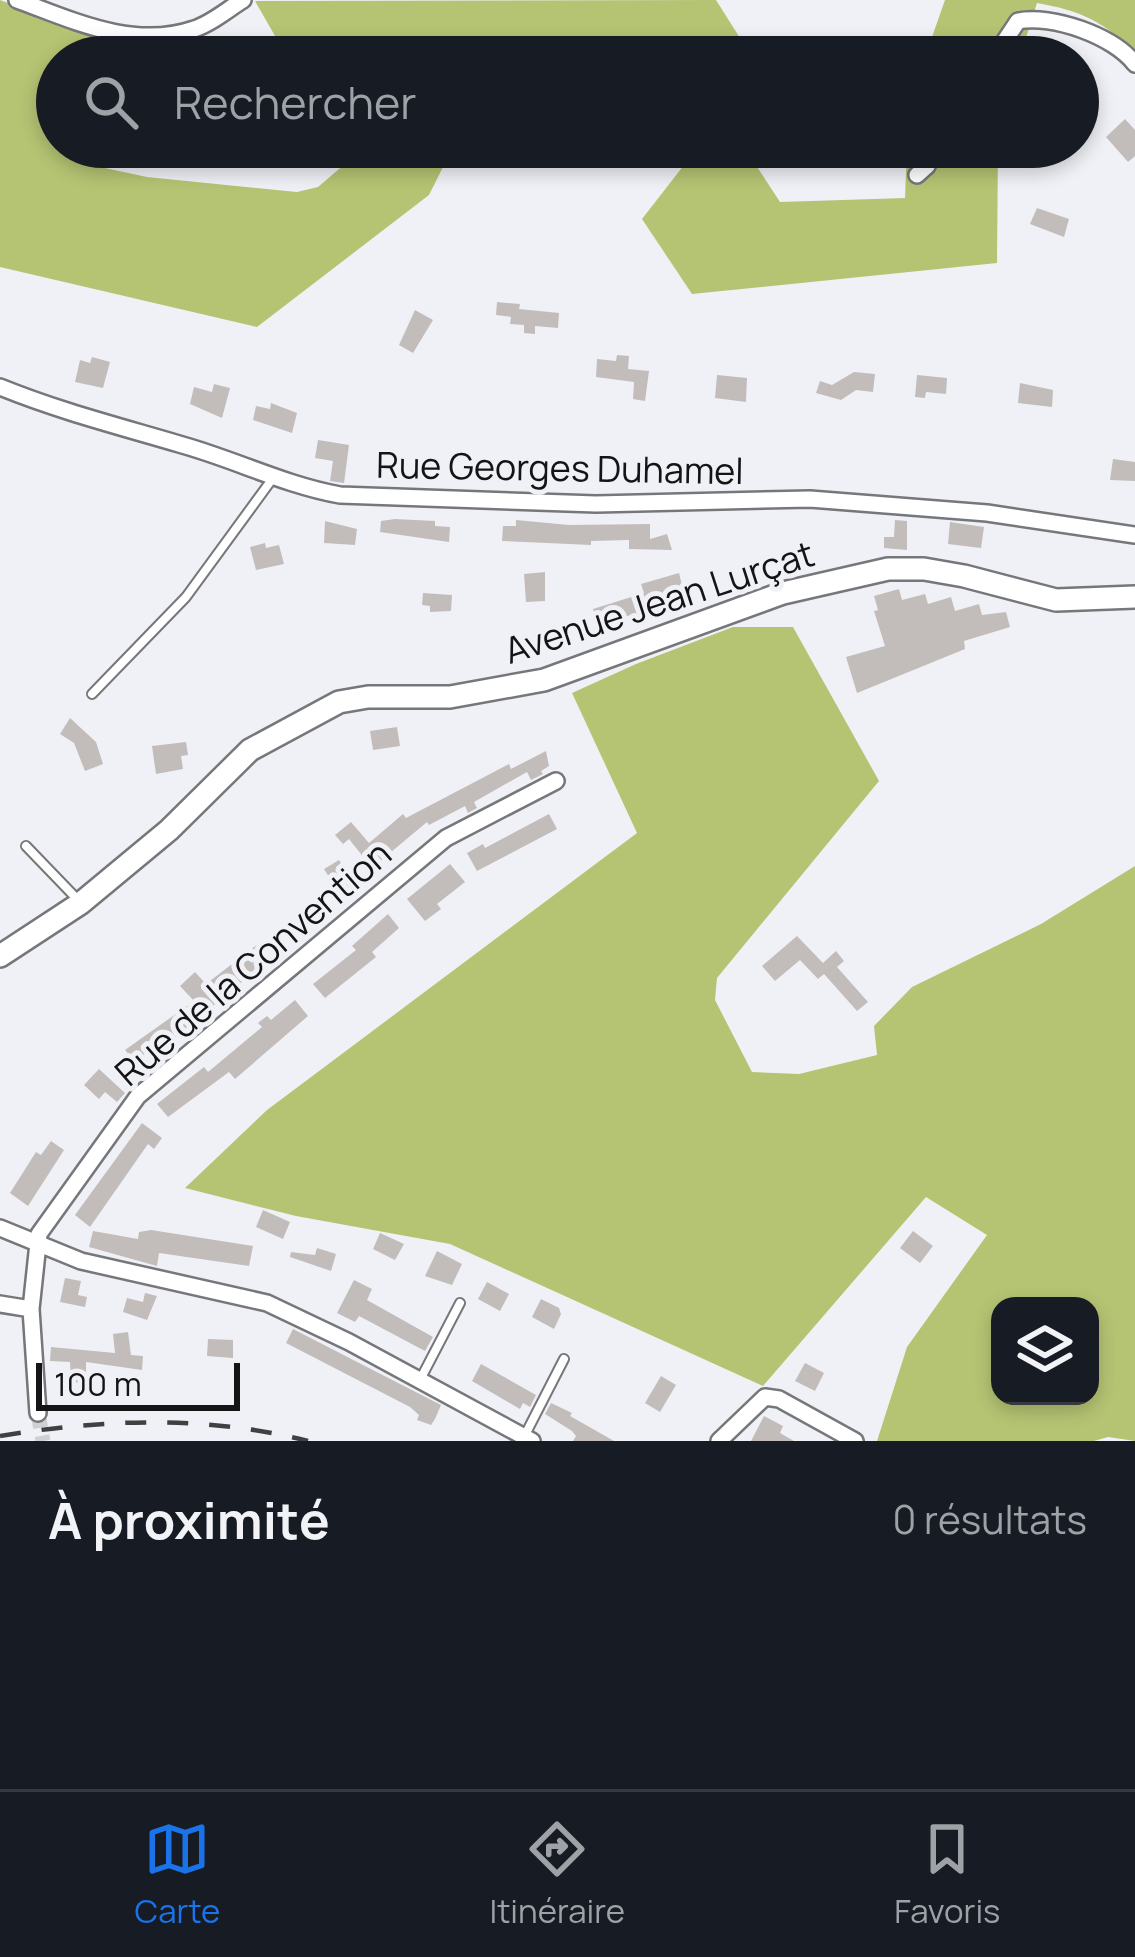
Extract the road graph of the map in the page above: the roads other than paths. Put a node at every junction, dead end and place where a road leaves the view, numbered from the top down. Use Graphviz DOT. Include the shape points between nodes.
graph roads {
  1 [pos="16,0"];
  2 [pos="243,0"];
  3 [pos="1008,36"];
  4 [pos="1093,36"];
  5 [pos="1099,39"];
  6 [pos="1135,64"];
  7 [pos="925,168"];
  8 [pos="916,175"];
  9 [pos="0,387"];
  10 [pos="273,478"];
  11 [pos="1135,535"];
  12 [pos="1135,597"];
  13 [pos="92,694"];
  14 [pos="556,781"];
  15 [pos="26,846"];
  16 [pos="81,903"];
  17 [pos="0,956"];
  18 [pos="0,1228"];
  19 [pos="39,1243"];
  20 [pos="460,1303"];
  21 [pos="0,1304"];
  22 [pos="31,1309"];
  23 [pos="565,1359"];
  24 [pos="421,1379"];
  25 [pos="38,1413"];
  26 [pos="528,1439"];
  27 [pos="718,1441"];
  28 [pos="855,1441"];
  1 -- 2 [label="street" via="107,33 153,35 194,29"];
  3 -- 4 [label="street" via="1018,21 1034,17"];
  5 -- 6 [label="street"];
  7 -- 8 [label="street"];
  9 -- 10 [label="street, Rue Georges Duhamel"];
  10 -- 11 [label="street, Rue Georges Duhamel" via="340,495 484,502 810,499"];
  10 -- 13 [label="lane" via="187,597"];
  12 -- 16 [label="main road, Avenue Jean Lurçat" via="1056,600 964,575 888,569 783,593 544,680 450,697 339,702 250,750"];
  14 -- 19 [label="street, Rue de la Convention" via="446,838 138,1096"];
  15 -- 16 [label="lane"];
  16 -- 17 [label="main road, Avenue Jean Lurçat"];
  18 -- 19 [label="street"];
  19 -- 22 [label="street"];
  19 -- 24 [label="street" via="81,1261 267,1303"];
  20 -- 24 [label="lane"];
  21 -- 22 [label="street"];
  22 -- 25 [label="street"];
  23 -- 26 [label="lane"];
  24 -- 26 [label="street"];
  27 -- 28 [label="street" via="765,1397"];
}
